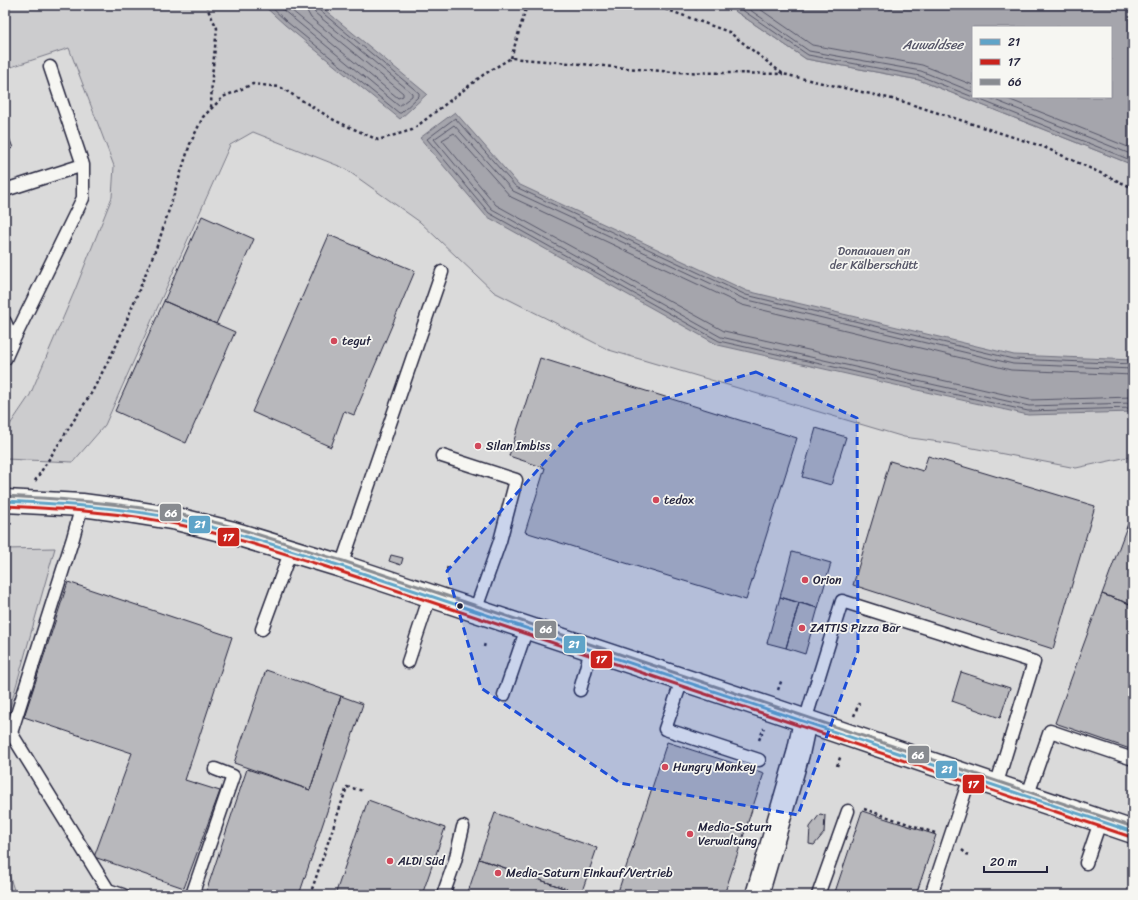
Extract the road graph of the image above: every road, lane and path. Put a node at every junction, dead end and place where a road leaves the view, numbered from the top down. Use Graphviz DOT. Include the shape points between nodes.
graph roads {
  1 [pos="207,5"];
  2 [pos="527,5"];
  3 [pos="654,5"];
  4 [pos="511,58"];
  5 [pos="50,67"];
  6 [pos="783,74"];
  7 [pos="211,109"];
  8 [pos="82,165"];
  9 [pos="1133,188"];
  10 [pos="5,190"];
  11 [pos="442,272"];
  12 [pos="5,322"];
  13 [pos="13,341"];
  14 [pos="5,359"];
  15 [pos="442,456"];
  16 [pos="13,501"];
  17 [pos="82,505"];
  18 [pos="5,535"];
  19 [pos="291,550"];
  20 [pos="341,566"];
  21 [pos="448,566"];
  22 [pos="447,570"];
  23 [pos="430,596"];
  24 [pos="475,611"];
  25 [pos="527,628"];
  26 [pos="262,629"];
  27 [pos="485,643"];
  28 [pos="484,647"];
  29 [pos="591,650"];
  30 [pos="408,662"];
  31 [pos="682,680"];
  32 [pos="580,690"];
  33 [pos="504,695"];
  34 [pos="805,721"];
  35 [pos="1133,759"];
  36 [pos="759,760"];
  37 [pos="215,769"];
  38 [pos="970,777"];
  39 [pos="996,786"];
  40 [pos="364,791"];
  41 [pos="1027,797"];
  42 [pos="848,811"];
  43 [pos="1100,822"];
  44 [pos="463,827"];
  45 [pos="1133,832"];
  46 [pos="950,839"];
  47 [pos="968,855"];
  48 [pos="1086,863"];
  49 [pos="123,895"];
  50 [pos="192,895"];
  51 [pos="310,895"];
  52 [pos="444,895"];
  53 [pos="757,895"];
  54 [pos="818,895"];
  55 [pos="931,895"];
  1 -- 7 [label="path" via="217,28"];
  2 -- 4 [label="path"];
  3 -- 6 [label="path" via="729,32"];
  4 -- 6 [label="path" via="673,72"];
  4 -- 7 [label="path" via="483,75 412,130 378,140 334,120 280,87 253,84 223,97"];
  5 -- 8 [label="lane"];
  6 -- 9 [label="path" via="908,103 1044,147"];
  7 -- 16 [label="path" via="202,117 190,144 159,242 117,344 92,392"];
  8 -- 10 [label="lane"];
  8 -- 13 [label="lane" via="83,198"];
  11 -- 20 [label="lane"];
  12 -- 13 [label="lane"];
  13 -- 14 [label="lane"];
  15 -- 24 [label="lane" via="516,480 500,541"];
  16 -- 17 [label="street"];
  16 -- 18 [label="path"];
  17 -- 19 [label="street" via="177,519"];
  17 -- 49 [label="lane" via="74,538 11,733 108,890"];
  19 -- 20 [label="street"];
  19 -- 26 [label="lane"];
  20 -- 23 [label="street"];
  21 -- 22 [label="path"];
  23 -- 24 [label="street"];
  23 -- 30 [label="lane"];
  24 -- 25 [label="street"];
  25 -- 29 [label="street"];
  25 -- 33 [label="lane"];
  27 -- 28 [label="path"];
  29 -- 31 [label="street"];
  29 -- 32 [label="lane"];
  31 -- 34 [label="street"];
  31 -- 36 [label="lane" via="665,729"];
  34 -- 38 [label="street"];
  34 -- 39 [label="lane" via="842,601 1034,662"];
  34 -- 53 [label="street" via="798,754"];
  35 -- 41 [label="lane" via="1050,731"];
  37 -- 50 [label="lane" via="233,776"];
  38 -- 39 [label="street"];
  38 -- 46 [label="lane"];
  39 -- 41 [label="street"];
  40 -- 51 [label="path" via="347,787"];
  41 -- 43 [label="street"];
  42 -- 46 [label="path" via="860,807"];
  42 -- 54 [label="lane"];
  43 -- 45 [label="street"];
  43 -- 48 [label="lane"];
  44 -- 52 [label="lane"];
  46 -- 47 [label="path"];
  46 -- 55 [label="lane"];
}
